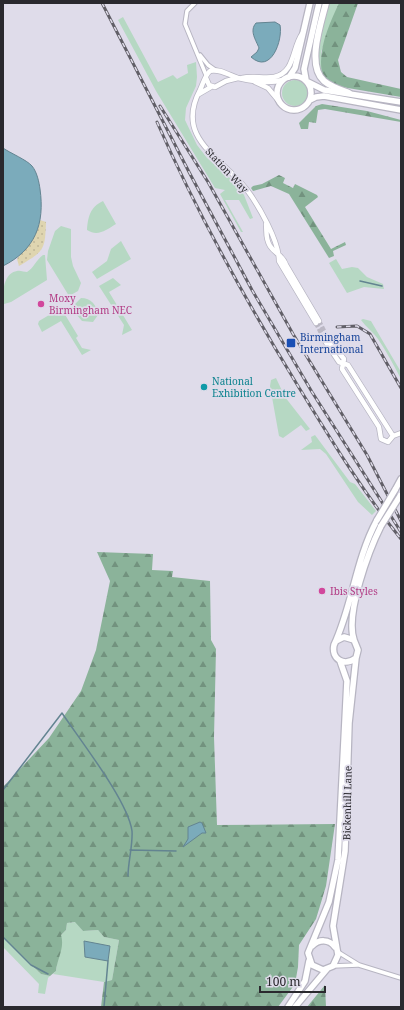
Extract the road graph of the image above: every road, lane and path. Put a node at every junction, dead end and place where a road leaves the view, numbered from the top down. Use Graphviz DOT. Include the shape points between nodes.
graph roads {
  1 [pos="195,3"];
  2 [pos="310,3"];
  3 [pos="319,3"];
  4 [pos="326,3"];
  5 [pos="303,34"];
  6 [pos="197,51"];
  7 [pos="217,71"];
  8 [pos="289,76"];
  9 [pos="206,77"];
  10 [pos="239,78"];
  11 [pos="252,80"];
  12 [pos="283,80"];
  13 [pos="307,81"];
  14 [pos="222,83"];
  15 [pos="211,86"];
  16 [pos="349,93"];
  17 [pos="197,95"];
  18 [pos="278,100"];
  19 [pos="310,100"];
  20 [pos="401,102"];
  21 [pos="401,110"];
  22 [pos="317,322"];
  23 [pos="327,340"];
  24 [pos="344,363"];
  25 [pos="390,430"];
  26 [pos="380,432"];
  27 [pos="401,433"];
  28 [pos="393,436"];
  29 [pos="400,480"];
  30 [pos="400,495"];
  31 [pos="336,641"];
  32 [pos="355,642"];
  33 [pos="356,658"];
  34 [pos="340,662"];
  35 [pos="312,946"];
  36 [pos="337,949"];
  37 [pos="310,961"];
  38 [pos="359,965"];
  39 [pos="330,968"];
  40 [pos="401,978"];
  41 [pos="288,1007"];
  42 [pos="296,1007"];
  1 -- 6 [label="street" via="188,9 184,20"];
  2 -- 5 [label="main road"];
  3 -- 13 [label="main road" via="304,69"];
  4 -- 16 [label="highway" via="315,56 316,69 326,83"];
  5 -- 8 [label="main road" via="295,68"];
  5 -- 10 [label="street" via="285,72 273,77"];
  6 -- 7 [label="street" via="208,65"];
  6 -- 9 [label="street"];
  7 -- 9 [label="street" via="210,71"];
  7 -- 10 [label="street"];
  7 -- 14 [label="street" via="223,77"];
  8 -- 12 [label="main road"];
  8 -- 13 [label="main road" via="297,76"];
  9 -- 15 [label="street" via="207,83"];
  9 -- 17 [label="street, Station Way"];
  10 -- 11 [label="street"];
  10 -- 14 [label="street"];
  11 -- 12 [label="street"];
  11 -- 18 [label="street" via="268,88"];
  12 -- 18 [label="main road"];
  13 -- 16 [label="main road" via="324,90"];
  13 -- 19 [label="main road"];
  14 -- 15 [label="street" via="218,87"];
  15 -- 17 [label="street"];
  16 -- 20 [label="main road"];
  17 -- 22 [label="street, Station Way" via="192,107 192,120 202,143 247,190 271,229 279,253"];
  18 -- 19 [label="main road" via="284,107 295,111 304,108"];
  19 -- 21 [label="main road" via="324,96"];
  23 -- 24 [label="street" via="339,362"];
  24 -- 25 [label="street" via="348,365"];
  24 -- 26 [label="street" via="342,369"];
  25 -- 26 [label="street"];
  25 -- 28 [label="street"];
  26 -- 28 [label="street" via="380,438 384,441 391,440"];
  27 -- 28 [label="street"];
  29 -- 31 [label="main road, bridge" via="361,554"];
  30 -- 32 [label="main road, bridge" via="381,526 366,562 354,612 352,630"];
  31 -- 32 [label="main road" via="344,637"];
  31 -- 34 [label="main road" via="333,652"];
  32 -- 33 [label="main road" via="358,650"];
  33 -- 34 [label="main road"];
  33 -- 36 [label="main road, Bickenhill Lane" via="349,723 345,852 333,926"];
  34 -- 35 [label="main road, Bickenhill Lane" via="347,681 338,860 329,902"];
  35 -- 36 [label="main road" via="322,940 330,942"];
  35 -- 37 [label="main road" via="308,953"];
  36 -- 38 [label="street"];
  36 -- 39 [label="main road" via="337,960"];
  37 -- 39 [label="main road" via="315,968"];
  37 -- 41 [label="main road" via="305,981"];
  38 -- 39 [label="street"];
  38 -- 40 [label="street"];
  39 -- 42 [label="main road"];
}
